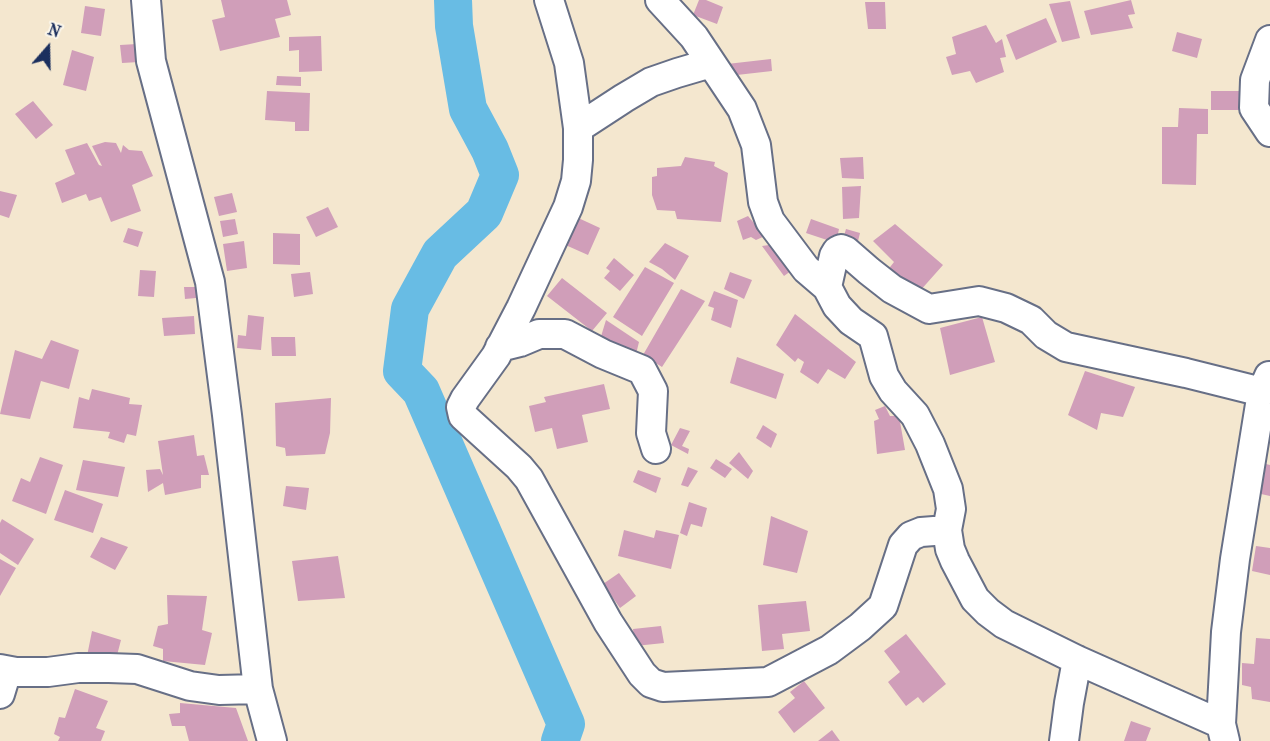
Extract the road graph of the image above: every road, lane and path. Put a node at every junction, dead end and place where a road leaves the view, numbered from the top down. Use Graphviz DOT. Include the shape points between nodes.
graph roads {
  1 [pos="146,0"];
  2 [pos="549,0"];
  3 [pos="660,0"];
  4 [pos="1270,40"];
  5 [pos="711,63"];
  6 [pos="578,128"];
  7 [pos="1270,132"];
  8 [pos="827,287"];
  9 [pos="500,347"];
  10 [pos="1266,382"];
  11 [pos="656,449"];
  12 [pos="947,530"];
  13 [pos="1077,660"];
  14 [pos="2,678"];
  15 [pos="258,689"];
  16 [pos="1223,732"];
  17 [pos="272,741"];
  18 [pos="1064,741"];
  1 -- 15 [label="street" via="151,61 210,282"];
  2 -- 6 [label="street" via="569,63"];
  3 -- 5 [label="street" via="694,37"];
  4 -- 7 [label="street" via="1255,80 1254,108"];
  5 -- 6 [label="street" via="651,82"];
  5 -- 8 [label="street" via="742,109 756,145 763,202 770,221 806,270"];
  6 -- 9 [label="street" via="576,181 568,207"];
  8 -- 10 [label="street" via="834,256 842,249 892,289 929,309 979,301 1031,320 1066,347 1186,373"];
  8 -- 12 [label="street" via="851,321 873,336 884,376 915,415 930,444 948,489 951,509"];
  9 -- 11 [label="street" via="539,334 565,334 642,370 653,391 651,433"];
  9 -- 12 [label="street" via="465,399 461,407 463,416 529,479 608,622 651,683 663,687 759,684 776,678 830,650 883,606 903,545 911,536"];
  10 -- 16 [label="street" via="1226,632"];
  12 -- 13 [label="street" via="950,549 975,599 1004,624"];
  13 -- 16 [label="street"];
  13 -- 18 [label="street"];
  14 -- 15 [label="street" via="16,672 137,669 190,686"];
  15 -- 17 [label="street"];
}
